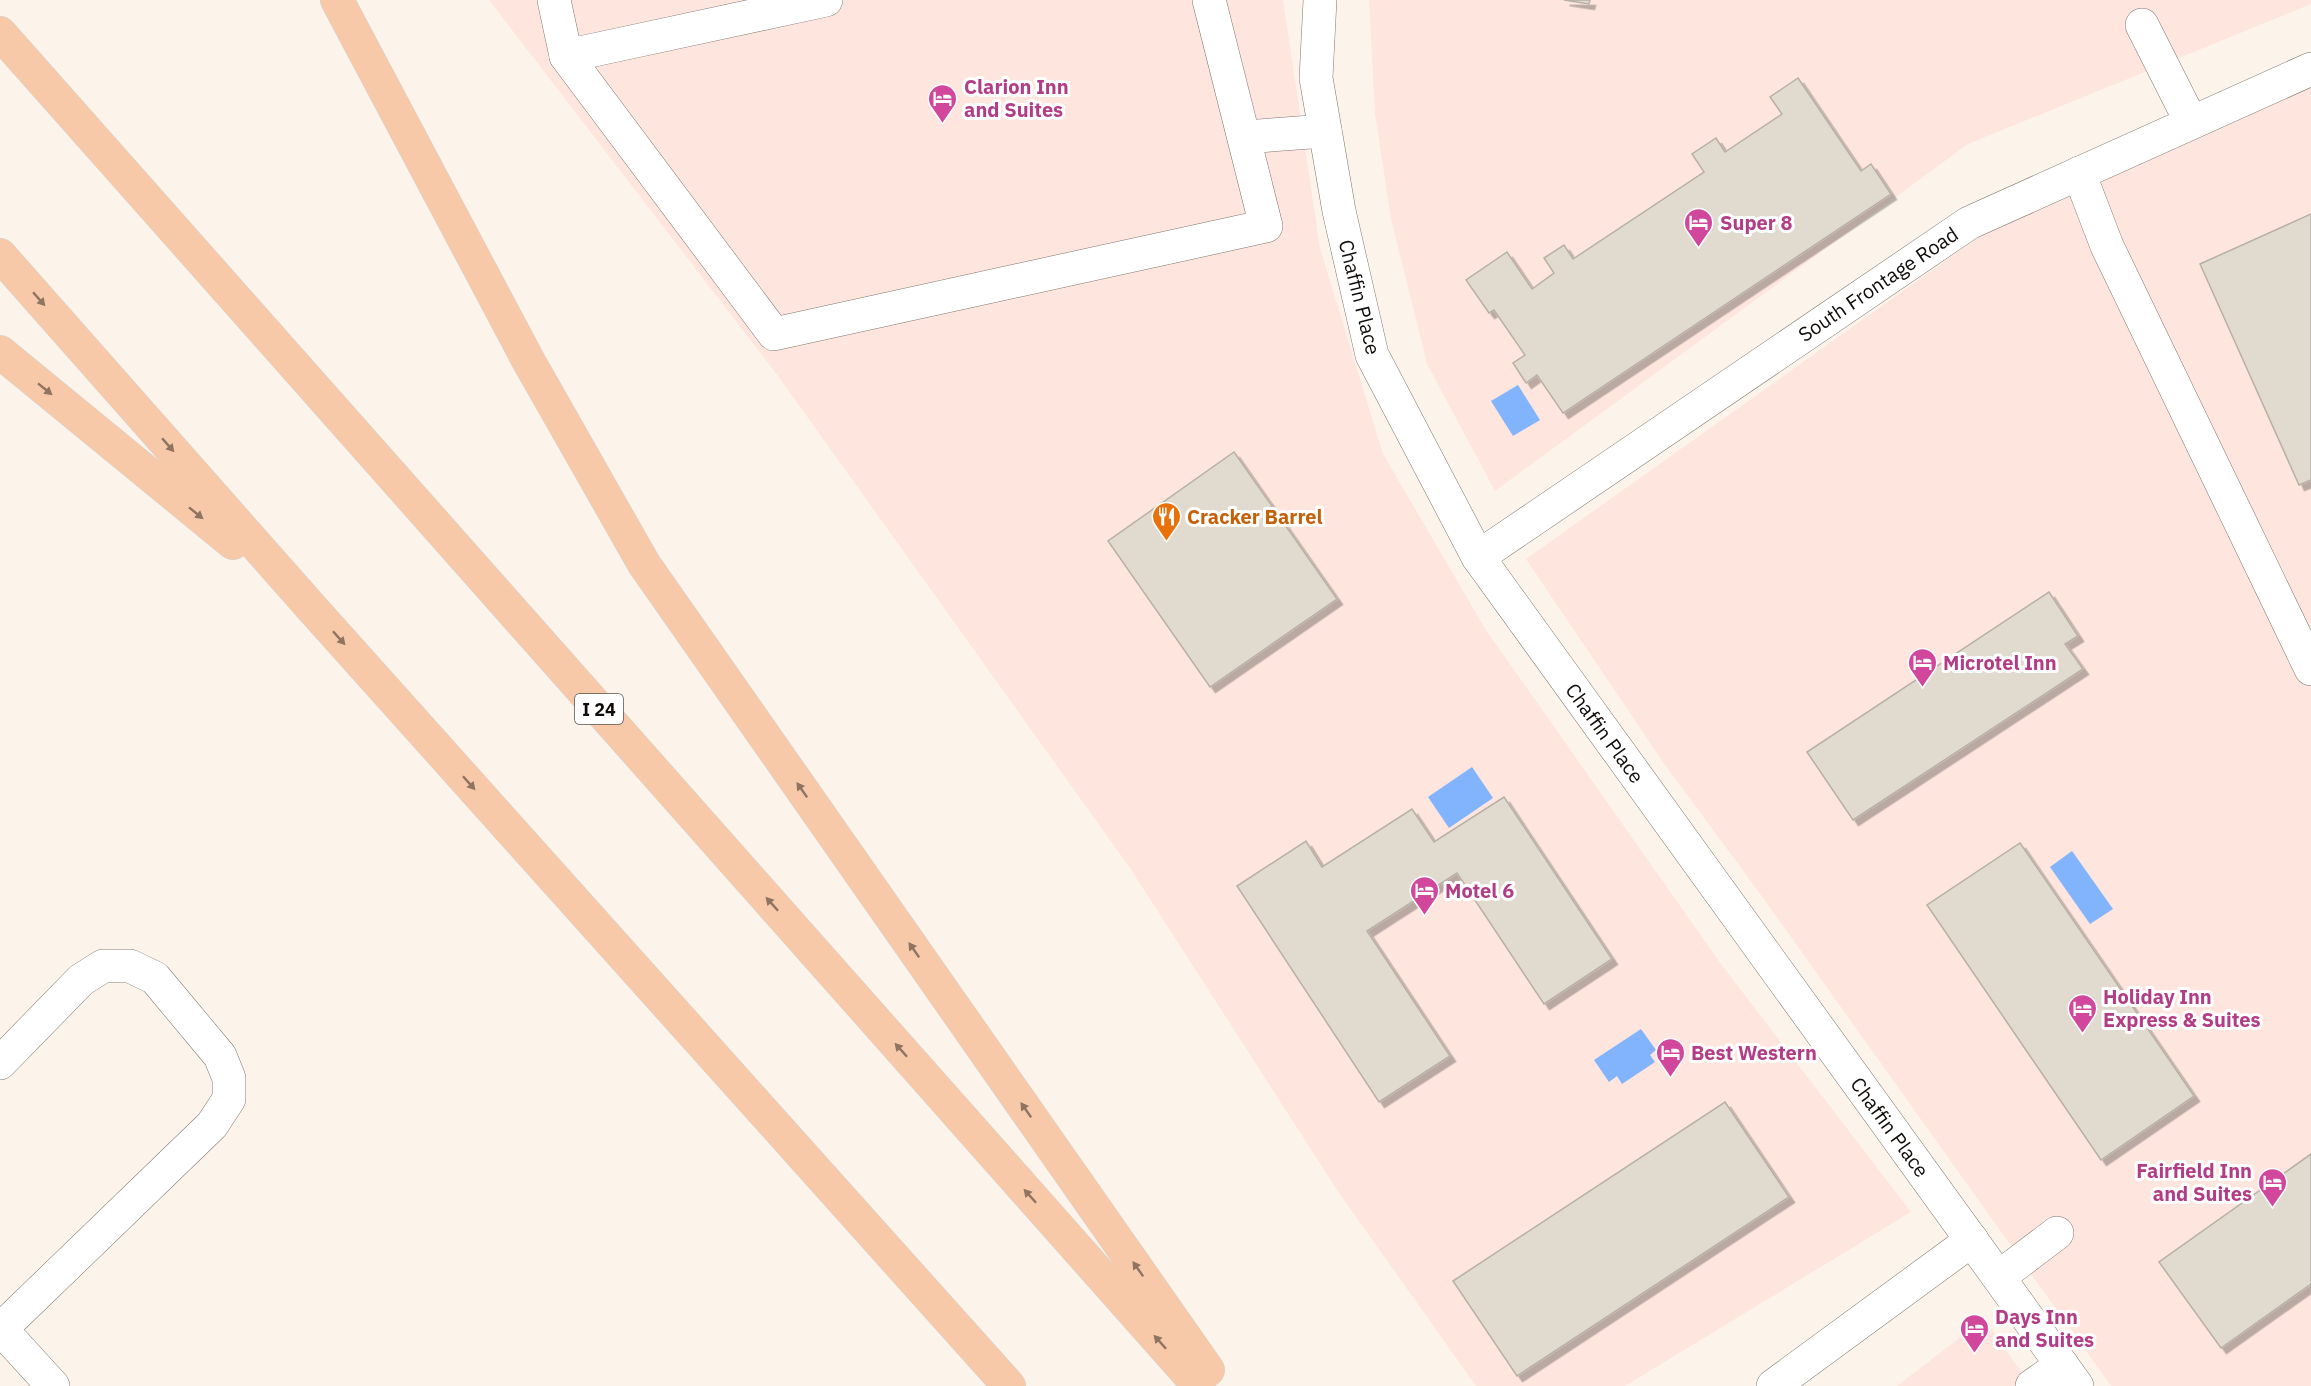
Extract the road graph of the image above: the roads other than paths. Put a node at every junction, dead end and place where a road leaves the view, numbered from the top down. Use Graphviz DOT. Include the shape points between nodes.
graph roads {
  1 [pos="337,0"];
  2 [pos="554,0"];
  3 [pos="826,0"];
  4 [pos="1209,0"];
  5 [pos="1320,0"];
  6 [pos="2142,25"];
  7 [pos="0,33"];
  8 [pos="566,56"];
  9 [pos="2311,69"];
  10 [pos="2191,123"];
  11 [pos="1325,130"];
  12 [pos="1244,137"];
  13 [pos="2079,173"];
  14 [pos="0,255"];
  15 [pos="0,352"];
  16 [pos="1478,557"];
  17 [pos="310,606"];
  18 [pos="2311,669"];
  19 [pos="0,1063"];
  20 [pos="2057,1233"];
  21 [pos="1972,1240"];
  22 [pos="1999,1277"];
  23 [pos="0,1328"];
  24 [pos="2070,1376"];
  25 [pos="53,1386"];
  26 [pos="1009,1386"];
  27 [pos="1198,1386"];
  28 [pos="1220,1386"];
  29 [pos="1773,1386"];
  30 [pos="2032,1386"];
  28 -- 1 [label="highway, one-way" via="644,564 528,360"];
  2 -- 8 [label="street"];
  3 -- 8 [label="street"];
  4 -- 12 [label="street"];
  5 -- 11 [label="street, Chaffin Place" via="1316,78"];
  6 -- 10 [label="street"];
  27 -- 7 [label="highway, I 24, one-way"];
  8 -- 12 [label="street" via="774,334 1266,226"];
  9 -- 10 [label="street, South Frontage Road"];
  10 -- 13 [label="street, South Frontage Road"];
  11 -- 12 [label="street"];
  11 -- 16 [label="street, Chaffin Place" via="1372,355"];
  13 -- 16 [label="street, South Frontage Road" via="1969,223"];
  13 -- 18 [label="street" via="2107,246"];
  14 -- 17 [label="highway, one-way"];
  15 -- 17 [label="highway, one-way"];
  16 -- 21 [label="street, Chaffin Place"];
  17 -- 26 [label="highway, one-way"];
  19 -- 23 [label="street" via="81,980 103,966 130,966 155,978 220,1056 230,1077 230,1099 212,1125"];
  20 -- 22 [label="street"];
  21 -- 22 [label="street, Chaffin Place"];
  21 -- 29 [label="street"];
  22 -- 24 [label="street, Chaffin Place"];
  23 -- 25 [label="street"];
  24 -- 30 [label="street"];
}
